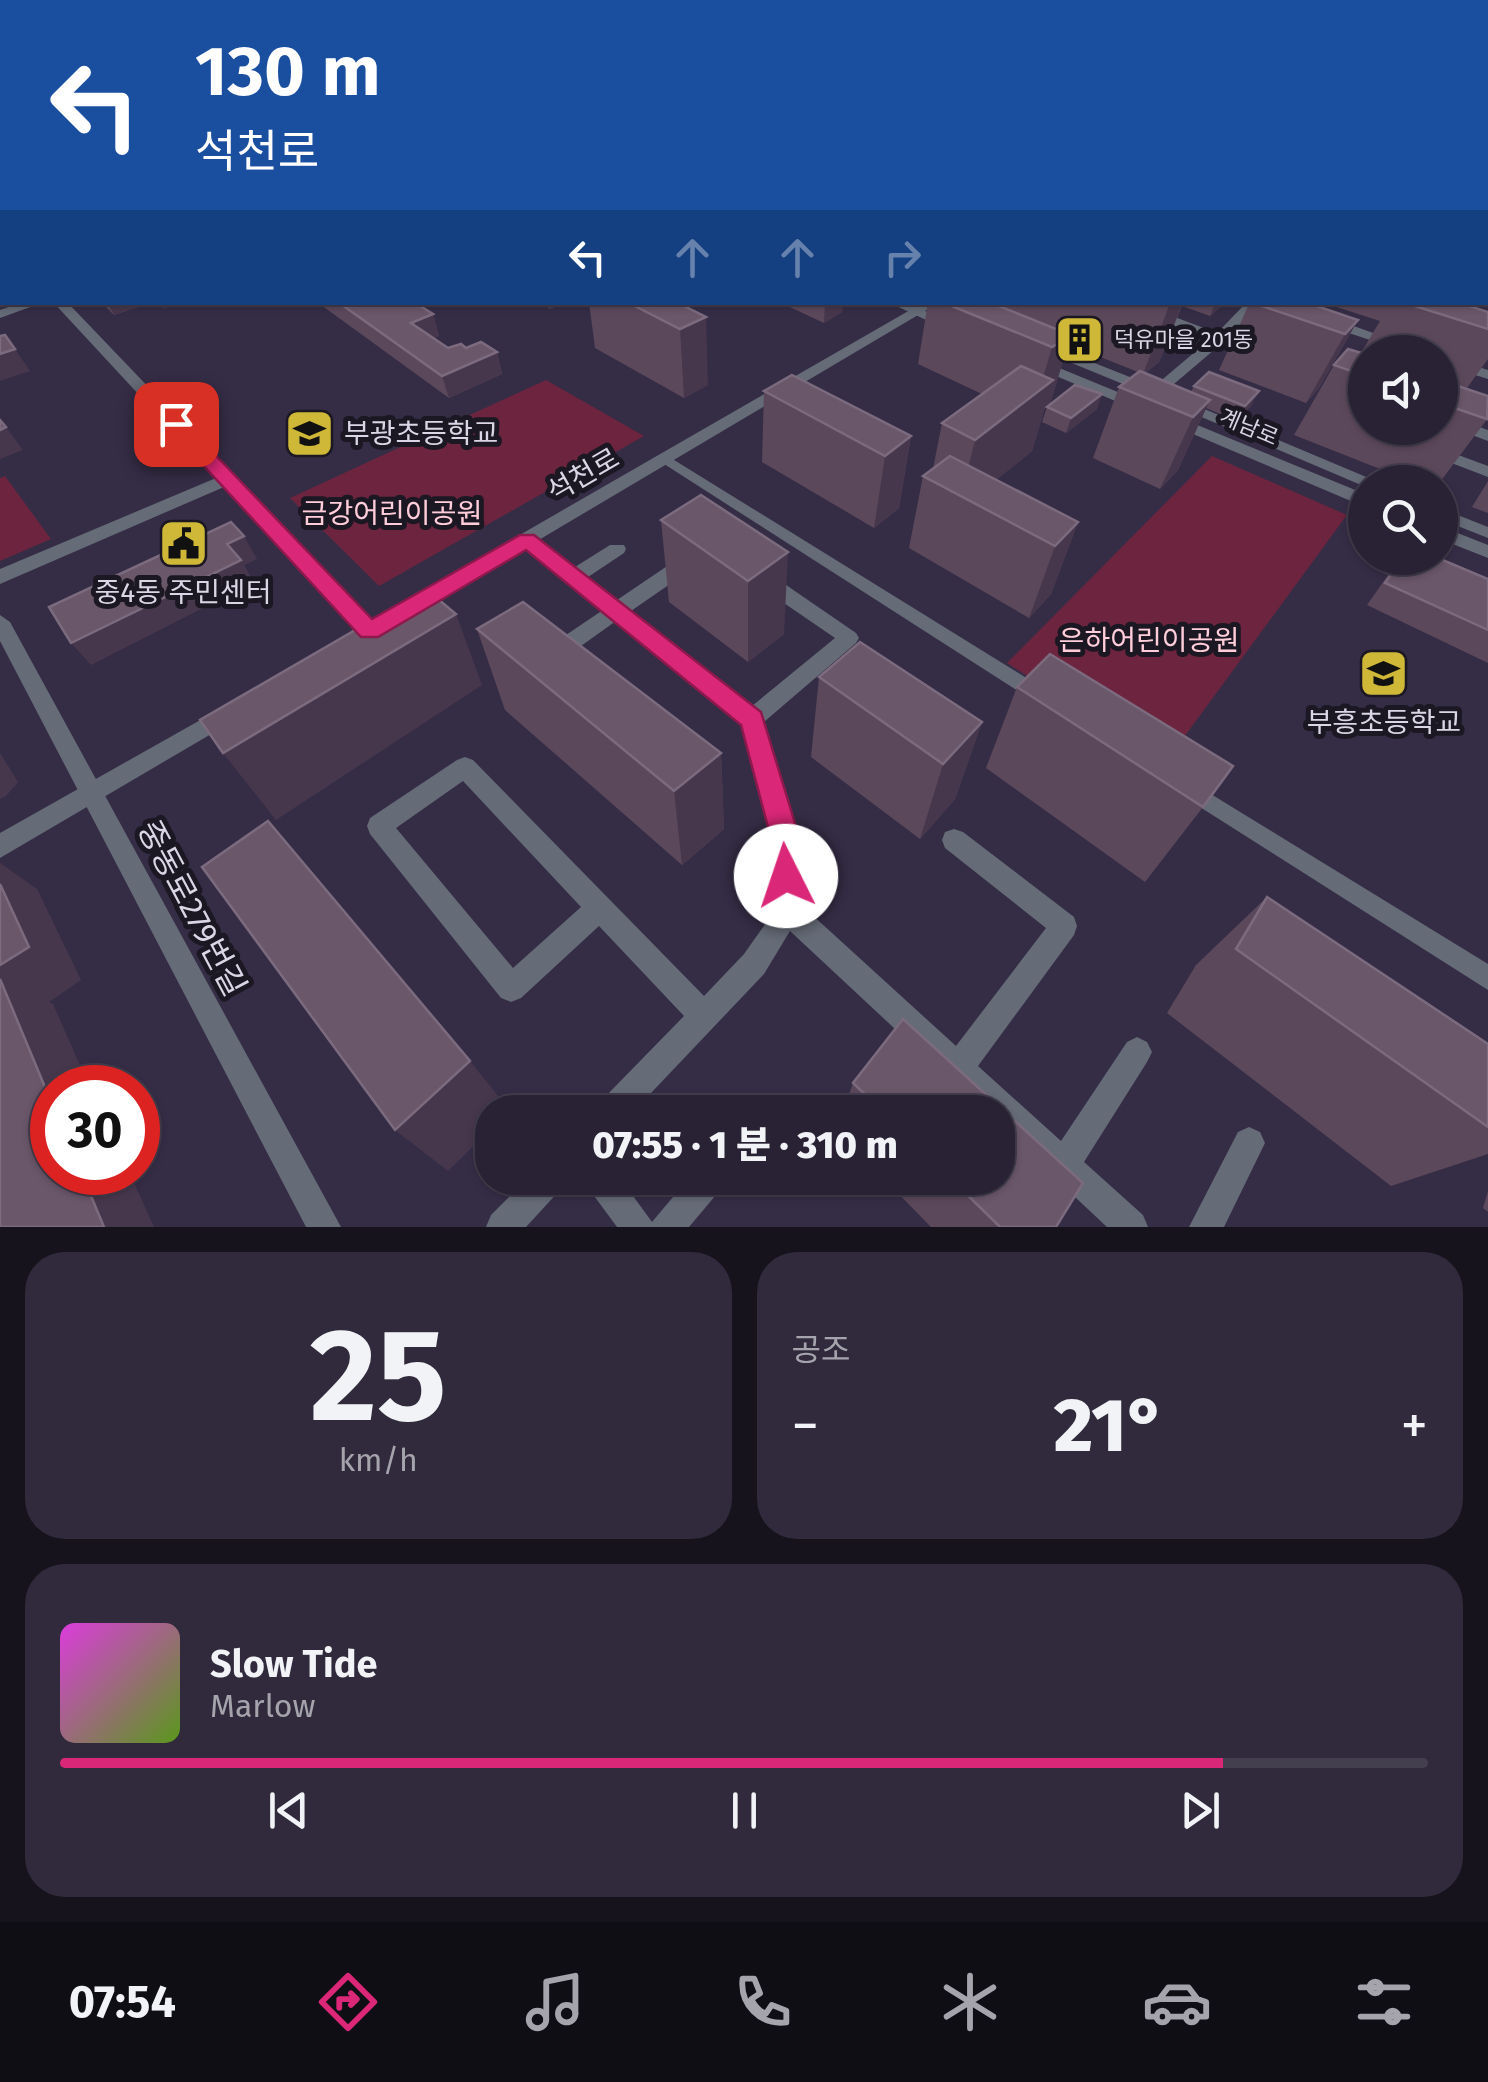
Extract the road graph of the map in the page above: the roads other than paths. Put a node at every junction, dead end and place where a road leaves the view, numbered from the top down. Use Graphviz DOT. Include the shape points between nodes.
graph roads {
  1 [pos="28,305"];
  2 [pos="62,305"];
  3 [pos="1112,305"];
  4 [pos="1125,305"];
  5 [pos="1252,305"];
  6 [pos="926,307"];
  7 [pos="1100,310"];
  8 [pos="0,314"];
  9 [pos="1309,315"];
  10 [pos="968,334"];
  11 [pos="1369,335"];
  12 [pos="1220,339"];
  13 [pos="1032,342"];
  14 [pos="1018,355"];
  15 [pos="1270,356"];
  16 [pos="1458,365"];
  17 [pos="1488,376"];
  18 [pos="1156,392"];
  19 [pos="1140,406"];
  20 [pos="1458,424"];
  21 [pos="1487,433"];
  22 [pos="1421,446"];
  23 [pos="666,459"];
  24 [pos="1488,472"];
  25 [pos="1348,474"];
  26 [pos="229,480"];
  27 [pos="1348,493"];
  28 [pos="1458,520"];
  29 [pos="1488,533"];
  30 [pos="527,540"];
  31 [pos="1458,540"];
  32 [pos="713,545"];
  33 [pos="618,549"];
  34 [pos="1488,552"];
  35 [pos="743,566"];
  36 [pos="0,577"];
  37 [pos="574,577"];
  38 [pos="617,611"];
  39 [pos="0,622"];
  40 [pos="546,627"];
  41 [pos="238,708"];
  42 [pos="1059,708"];
  43 [pos="752,719"];
  44 [pos="1174,780"];
  45 [pos="90,794"];
  46 [pos="954,840"];
  47 [pos="0,846"];
  48 [pos="784,907"];
  49 [pos="600,908"];
  50 [pos="1488,978"];
  51 [pos="704,1016"];
  52 [pos="1136,1052"];
  53 [pos="958,1068"];
  54 [pos="628,1095"];
  55 [pos="1249,1143"];
  56 [pos="1064,1165"];
  57 [pos="534,1195"];
  58 [pos="613,1195"];
  59 [pos="695,1195"];
  60 [pos="324,1227"];
  61 [pos="503,1227"];
  62 [pos="638,1227"];
  63 [pos="667,1227"];
  64 [pos="1132,1227"];
  65 [pos="1206,1227"];
  1 -- 8 [label="street"];
  2 -- 26 [label="street"];
  3 -- 7 [label="street"];
  4 -- 12 [label="street" via="1170,327"];
  5 -- 12 [label="street"];
  6 -- 10 [label="street"];
  6 -- 23 [label="street, 석천로"];
  9 -- 11 [label="street"];
  12 -- 15 [label="street"];
  12 -- 18 [label="street"];
  13 -- 18 [label="street"];
  14 -- 19 [label="street, 계남로"];
  16 -- 17 [label="street"];
  18 -- 19 [label="street"];
  18 -- 25 [label="street"];
  19 -- 27 [label="street, 계남로"];
  20 -- 21 [label="street"];
  22 -- 24 [label="street"];
  23 -- 30 [label="street, 석천로"];
  23 -- 42 [label="street"];
  26 -- 30 [label="street, 석천로" via="377,627"];
  26 -- 36 [label="street"];
  28 -- 29 [label="street"];
  30 -- 37 [label="street"];
  31 -- 34 [label="street"];
  32 -- 38 [label="street"];
  33 -- 37 [label="street"];
  35 -- 43 [label="street" via="849,638"];
  37 -- 38 [label="street"];
  38 -- 40 [label="street" via="574,651"];
  38 -- 43 [label="street"];
  39 -- 45 [label="street, 중동로279번길"];
  41 -- 45 [label="street"];
  43 -- 48 [label="street" via="788,846"];
  44 -- 50 [label="street"];
  45 -- 47 [label="street"];
  45 -- 60 [label="street, 중동로279번길"];
  46 -- 53 [label="street" via="1064,926"];
  48 -- 51 [label="street" via="778,930 754,964"];
  48 -- 53 [label="street"];
  49 -- 49 [label="street" via="465,767 379,826 512,988"];
  49 -- 51 [label="street"];
  51 -- 54 [label="street"];
  52 -- 56 [label="street"];
  53 -- 56 [label="street"];
  55 -- 65 [label="street"];
  56 -- 64 [label="street"];
  57 -- 61 [label="street"];
  58 -- 62 [label="street"];
  59 -- 63 [label="street"];
}
